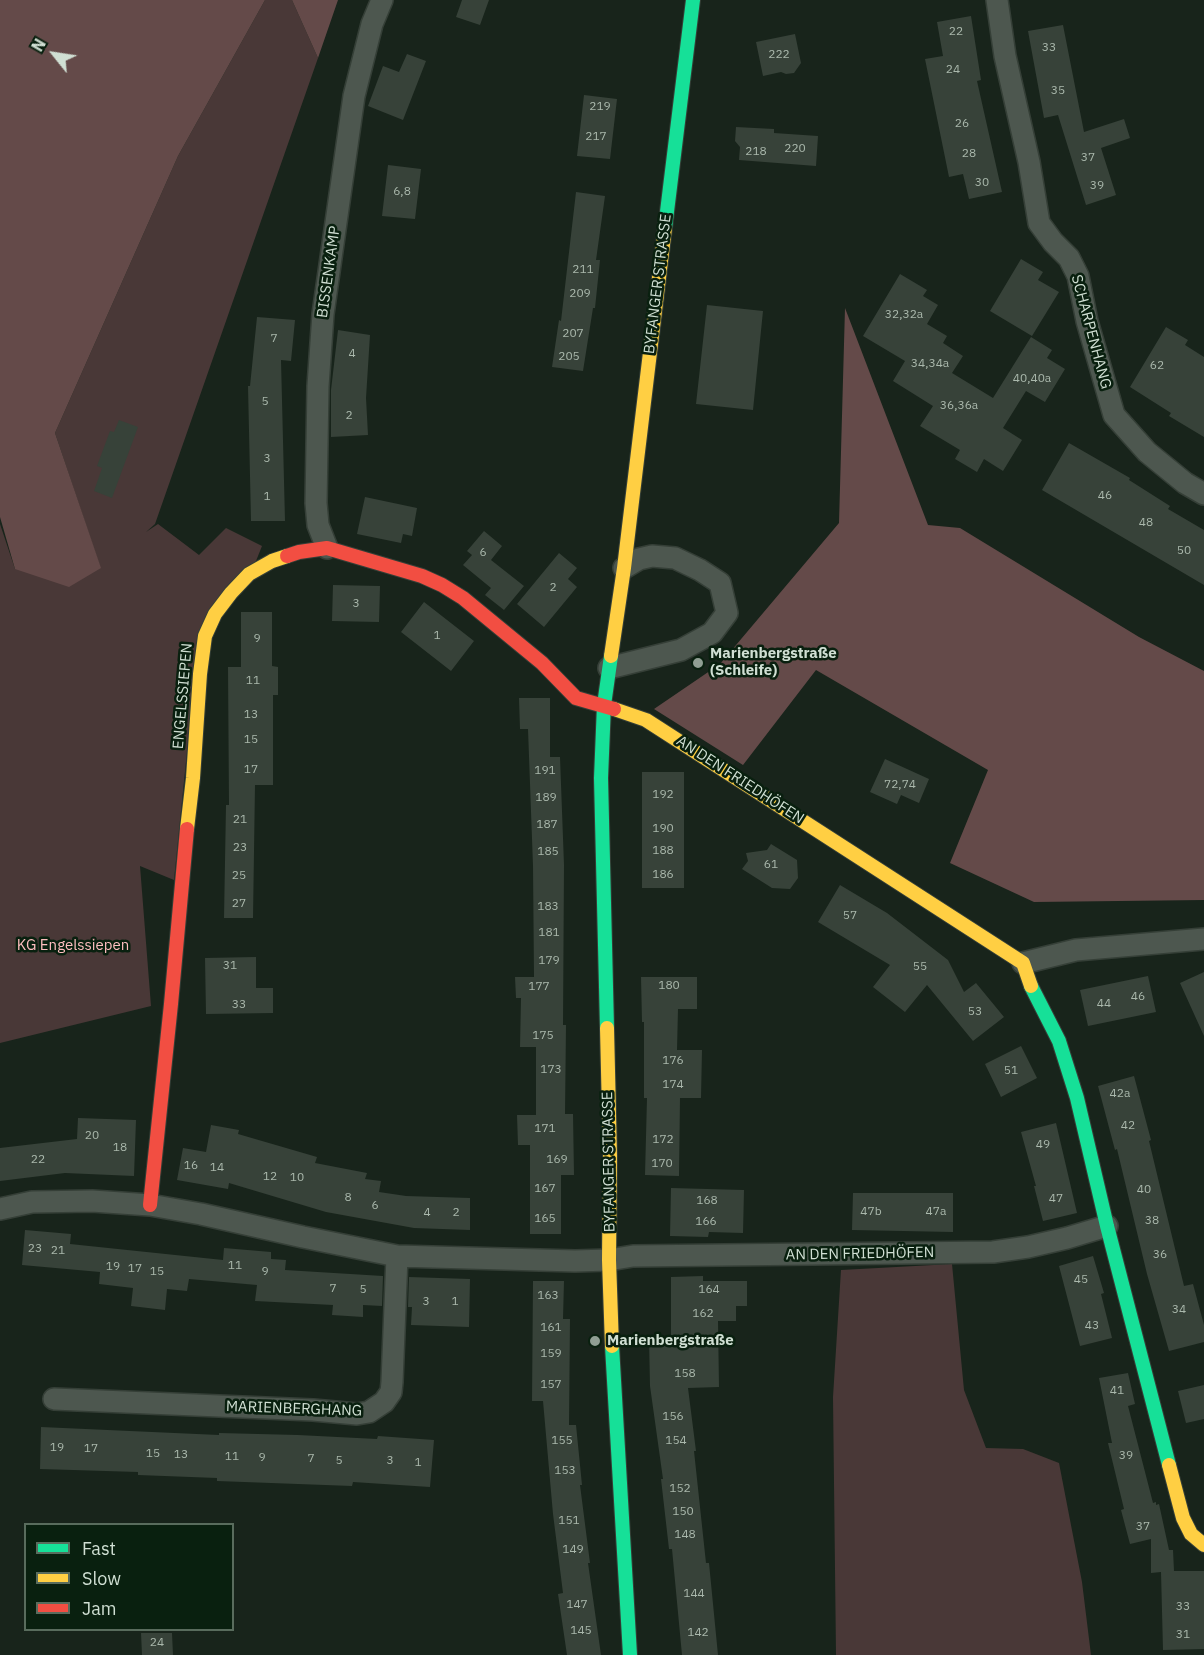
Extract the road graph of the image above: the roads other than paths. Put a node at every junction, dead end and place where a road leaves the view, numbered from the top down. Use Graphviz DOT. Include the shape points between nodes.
graph roads {
  1 [pos="382,0"];
  2 [pos="693,0"];
  3 [pos="997,0"];
  4 [pos="1204,494"];
  5 [pos="327,548"];
  6 [pos="624,568"];
  7 [pos="609,668"];
  8 [pos="604,705"];
  9 [pos="1204,939"];
  10 [pos="1023,963"];
  11 [pos="150,1205"];
  12 [pos="0,1209"];
  13 [pos="1107,1227"];
  14 [pos="397,1257"];
  15 [pos="609,1260"];
  16 [pos="54,1399"];
  17 [pos="1204,1545"];
  18 [pos="630,1655"];
  1 -- 5 [label="street, BISSENKAMP" via="354,96 323,314 316,503 318,525"];
  2 -- 6 [label="street, BYFANGER STRASSE"];
  3 -- 4 [label="street, SCHARPENHANG" via="1039,223 1069,258 1078,276 1114,415 1147,452"];
  5 -- 8 [label="street, ENGELSSIEPEN" via="442,585 542,663 576,698"];
  5 -- 11 [label="street, ENGELSSIEPEN" via="272,561 249,574 214,614 205,636"];
  6 -- 7 [label="street, BYFANGER STRASSE"];
  6 -- 7 [label="street" via="652,556 675,558 720,583 727,613 712,633 681,650"];
  7 -- 8 [label="street, BYFANGER STRASSE"];
  8 -- 10 [label="street, AN DEN FRIEDHÖFEN" via="646,720"];
  8 -- 15 [label="street, BYFANGER STRASSE" via="601,778"];
  9 -- 10 [label="street" via="1076,950"];
  10 -- 13 [label="street" via="1034,994 1059,1041 1077,1098"];
  11 -- 12 [label="street" via="32,1202"];
  11 -- 14 [label="street"];
  13 -- 15 [label="street, AN DEN FRIEDHÖFEN" via="993,1252 633,1256"];
  13 -- 17 [label="street" via="1183,1518 1191,1534"];
  14 -- 15 [label="street"];
  14 -- 16 [label="street, MARIENBERGHANG" via="391,1392 369,1412"];
  15 -- 18 [label="street, BYFANGER STRASSE"];
}
